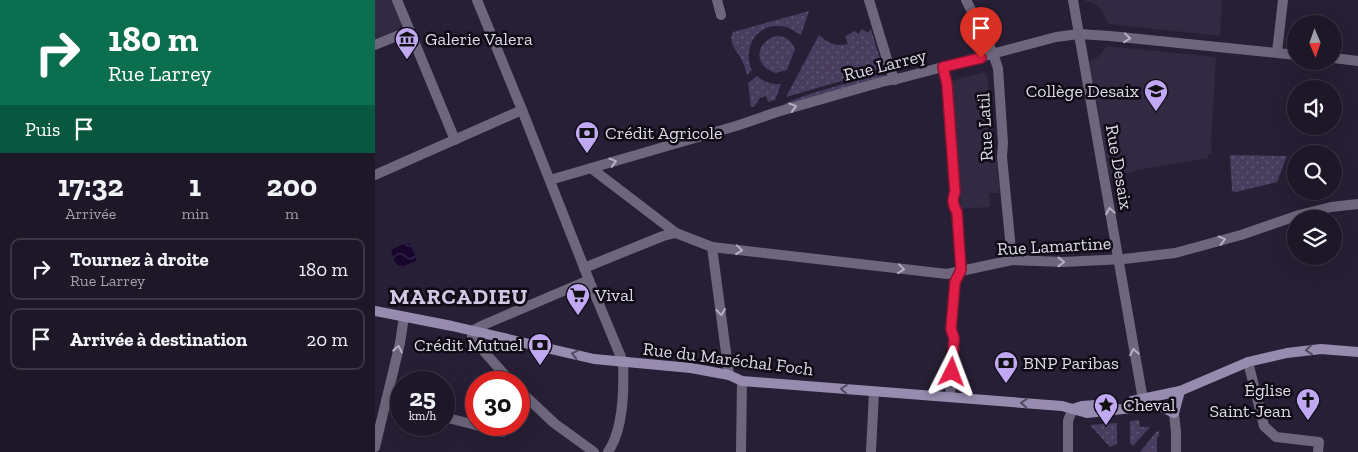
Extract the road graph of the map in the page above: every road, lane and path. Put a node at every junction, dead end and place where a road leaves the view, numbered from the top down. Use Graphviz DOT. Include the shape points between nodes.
graph roads {
  1 [pos="397,0"];
  2 [pos="477,0"];
  3 [pos="717,0"];
  4 [pos="869,0"];
  5 [pos="966,0"];
  6 [pos="1073,0"];
  7 [pos="1283,0"];
  8 [pos="721,15"];
  9 [pos="409,31"];
  10 [pos="1079,34"];
  11 [pos="375,45"];
  12 [pos="1277,52"];
  13 [pos="994,54"];
  14 [pos="1287,54"];
  15 [pos="1343,59"];
  16 [pos="1358,61"];
  17 [pos="943,67"];
  18 [pos="895,80"];
  19 [pos="522,110"];
  20 [pos="455,140"];
  21 [pos="591,168"];
  22 [pos="375,176"];
  23 [pos="550,180"];
  24 [pos="1358,204"];
  25 [pos="676,233"];
  26 [pos="712,246"];
  27 [pos="1118,259"];
  28 [pos="1012,260"];
  29 [pos="584,268"];
  30 [pos="961,270"];
  31 [pos="589,280"];
  32 [pos="375,311"];
  33 [pos="404,317"];
  34 [pos="472,331"];
  35 [pos="1358,352"];
  36 [pos="623,362"];
  37 [pos="1248,362"];
  38 [pos="501,371"];
  39 [pos="729,376"];
  40 [pos="741,381"];
  41 [pos="1180,391"];
  42 [pos="874,392"];
  43 [pos="950,397"];
  44 [pos="530,400"];
  45 [pos="1143,400"];
  46 [pos="386,401"];
  47 [pos="390,402"];
  48 [pos="1072,410"];
  49 [pos="1174,413"];
  50 [pos="375,447"];
  51 [pos="594,452"];
  52 [pos="608,452"];
  53 [pos="741,452"];
  54 [pos="871,452"];
  55 [pos="1068,452"];
  56 [pos="1176,452"];
  57 [pos="1318,452"];
  1 -- 9 [label="street"];
  2 -- 19 [label="street"];
  3 -- 8 [label="street"];
  4 -- 18 [label="street"];
  5 -- 13 [label="street, Rue Latil"];
  6 -- 10 [label="street, Rue Desaix"];
  7 -- 12 [label="street"];
  9 -- 11 [label="street"];
  9 -- 20 [label="street"];
  10 -- 12 [label="street, Rue Larrey, one-way"];
  10 -- 13 [label="street, Rue Larrey" via="1055,37"];
  27 -- 10 [label="street, Rue Desaix, one-way"];
  12 -- 14 [label="street, Rue Larrey"];
  13 -- 17 [label="street, Rue Larrey"];
  13 -- 28 [label="street, Rue Latil" via="998,68"];
  15 -- 16 [label="street"];
  17 -- 18 [label="street, Rue Larrey"];
  17 -- 30 [label="street"];
  21 -- 18 [label="street, Rue Larrey, one-way"];
  19 -- 20 [label="street"];
  19 -- 23 [label="street"];
  20 -- 22 [label="street"];
  21 -- 23 [label="street, Rue Larrey"];
  21 -- 25 [label="street, Rue Lamartine"];
  23 -- 29 [label="street"];
  27 -- 24 [label="street, Rue Lamartine, one-way" via="1175,253 1299,215"];
  25 -- 26 [label="street, Rue Lamartine"];
  25 -- 29 [label="street"];
  26 -- 30 [label="street, Rue Lamartine, one-way" via="947,274"];
  26 -- 39 [label="street, one-way"];
  28 -- 27 [label="street, Rue Lamartine, one-way"];
  45 -- 27 [label="street, Rue Desaix, one-way"];
  28 -- 30 [label="street, Rue Lamartine"];
  29 -- 31 [label="street"];
  30 -- 43 [label="street" via="955,282"];
  31 -- 34 [label="street"];
  31 -- 36 [label="street"];
  32 -- 33 [label="main road, Rue du Maréchal Foch"];
  33 -- 34 [label="main road, Rue du Maréchal Foch"];
  46 -- 33 [label="street, one-way"];
  36 -- 34 [label="main road, Rue du Maréchal Foch, one-way" via="594,359"];
  34 -- 38 [label="street" via="472,338"];
  35 -- 37 [label="main road, Rue du Maréchal Foch, one-way" via="1321,349"];
  36 -- 39 [label="main road, Rue du Maréchal Foch" via="691,368"];
  36 -- 52 [label="street" via="619,424"];
  37 -- 41 [label="main road, Rue du Maréchal Foch"];
  37 -- 57 [label="street" via="1264,426 1276,437 1319,442"];
  39 -- 40 [label="main road, Rue du Maréchal Foch"];
  42 -- 40 [label="main road, Rue du Maréchal Foch, one-way"];
  40 -- 53 [label="street"];
  41 -- 45 [label="main road, Rue du Maréchal Foch"];
  41 -- 49 [label="main road"];
  42 -- 43 [label="main road, Rue du Maréchal Foch"];
  42 -- 54 [label="street"];
  48 -- 43 [label="main road, Rue du Maréchal Foch, one-way" via="1062,406"];
  44 -- 51 [label="street" via="554,423"];
  45 -- 48 [label="main road, Rue du Maréchal Foch" via="1082,406"];
  46 -- 47 [label="street"];
  46 -- 50 [label="street"];
  48 -- 49 [label="main road, Rue du Maréchal Foch" via="1087,413 1158,405"];
  48 -- 55 [label="street" via="1068,420"];
  49 -- 56 [label="street"];
}
